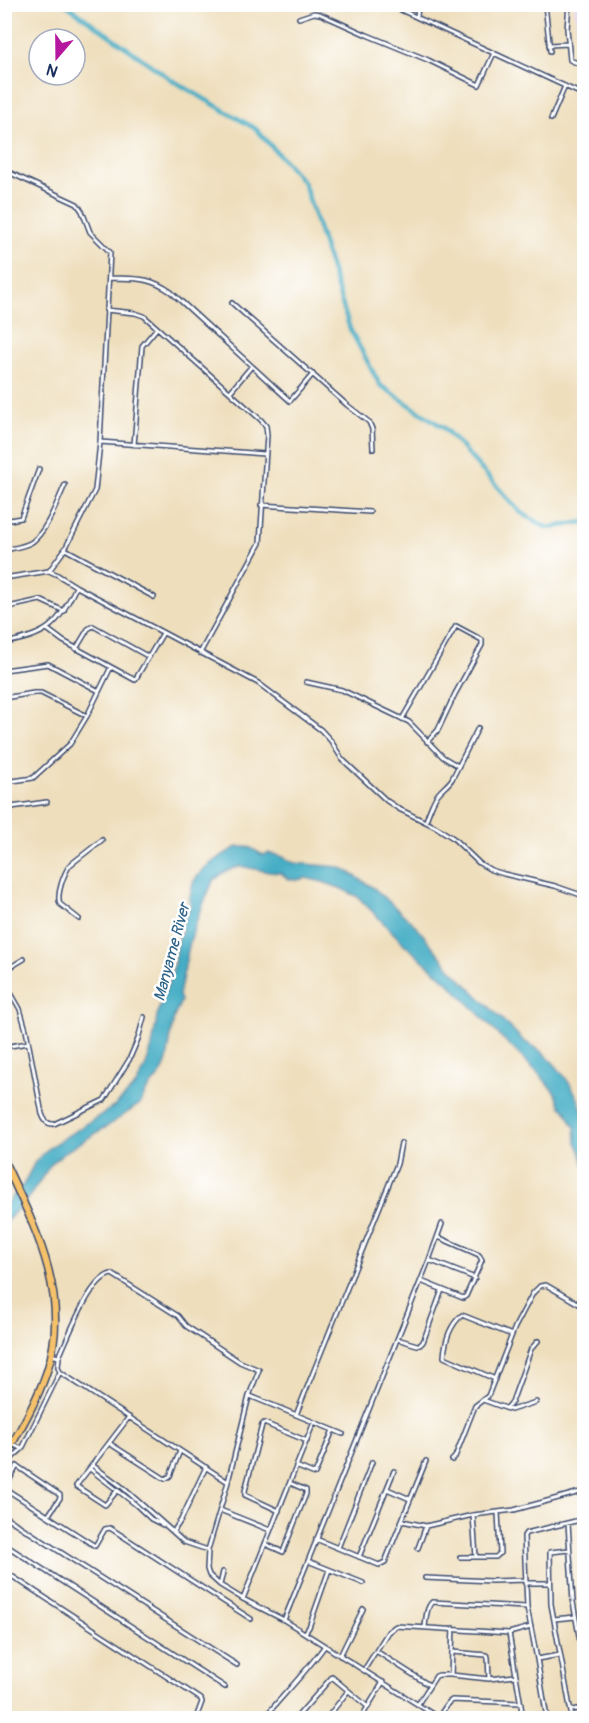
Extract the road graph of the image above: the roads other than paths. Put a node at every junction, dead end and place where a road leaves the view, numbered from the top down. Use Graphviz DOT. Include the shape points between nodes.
graph roads {
  1 [pos="388,4"];
  2 [pos="418,4"];
  3 [pos="545,4"];
  4 [pos="569,4"];
  5 [pos="417,17"];
  6 [pos="299,18"];
  7 [pos="568,44"];
  8 [pos="549,45"];
  9 [pos="550,51"];
  10 [pos="494,53"];
  11 [pos="585,66"];
  12 [pos="565,86"];
  13 [pos="585,95"];
  14 [pos="551,119"];
  15 [pos="4,170"];
  16 [pos="109,278"];
  17 [pos="232,303"];
  18 [pos="106,310"];
  19 [pos="157,328"];
  20 [pos="252,367"];
  21 [pos="313,374"];
  22 [pos="230,392"];
  23 [pos="100,442"];
  24 [pos="134,445"];
  25 [pos="373,449"];
  26 [pos="265,454"];
  27 [pos="39,469"];
  28 [pos="65,485"];
  29 [pos="261,505"];
  30 [pos="370,512"];
  31 [pos="4,521"];
  32 [pos="65,549"];
  33 [pos="4,550"];
  34 [pos="49,572"];
  35 [pos="4,578"];
  36 [pos="77,586"];
  37 [pos="154,597"];
  38 [pos="4,608"];
  39 [pos="64,611"];
  40 [pos="47,629"];
  41 [pos="163,633"];
  42 [pos="4,643"];
  43 [pos="76,649"];
  44 [pos="200,653"];
  45 [pos="149,657"];
  46 [pos="111,667"];
  47 [pos="4,670"];
  48 [pos="306,682"];
  49 [pos="99,691"];
  50 [pos="4,698"];
  51 [pos="87,716"];
  52 [pos="402,719"];
  53 [pos="478,728"];
  54 [pos="427,742"];
  55 [pos="458,766"];
  56 [pos="4,774"];
  57 [pos="6,782"];
  58 [pos="47,802"];
  59 [pos="11,807"];
  60 [pos="4,808"];
  61 [pos="426,821"];
  62 [pos="102,840"];
  63 [pos="585,896"];
  64 [pos="79,920"];
  65 [pos="24,959"];
  66 [pos="4,971"];
  67 [pos="4,981"];
  68 [pos="144,1017"];
  69 [pos="28,1043"];
  70 [pos="4,1047"];
  71 [pos="401,1143"];
  72 [pos="4,1161"];
  73 [pos="442,1224"];
  74 [pos="438,1237"];
  75 [pos="429,1260"];
  76 [pos="475,1278"];
  77 [pos="421,1281"];
  78 [pos="442,1290"];
  79 [pos="585,1307"];
  80 [pos="512,1335"];
  81 [pos="397,1339"];
  82 [pos="538,1341"];
  83 [pos="51,1355"];
  84 [pos="59,1357"];
  85 [pos="60,1372"];
  86 [pos="495,1379"];
  87 [pos="249,1396"];
  88 [pos="483,1400"];
  89 [pos="536,1402"];
  90 [pos="507,1408"];
  91 [pos="296,1415"];
  92 [pos="129,1417"];
  93 [pos="314,1422"];
  94 [pos="333,1430"];
  95 [pos="343,1434"];
  96 [pos="307,1441"];
  97 [pos="108,1443"];
  98 [pos="12,1444"];
  99 [pos="22,1449"];
  100 [pos="180,1451"];
  101 [pos="4,1458"];
  102 [pos="452,1460"];
  103 [pos="426,1461"];
  104 [pos="372,1462"];
  105 [pos="296,1466"];
  106 [pos="91,1467"];
  107 [pos="206,1467"];
  108 [pos="394,1472"];
  109 [pos="4,1473"];
  110 [pos="228,1482"];
  111 [pos="290,1483"];
  112 [pos="4,1488"];
  113 [pos="387,1489"];
  114 [pos="117,1491"];
  115 [pos="585,1491"];
  116 [pos="410,1499"];
  117 [pos="220,1510"];
  118 [pos="279,1511"];
  119 [pos="498,1512"];
  120 [pos="48,1515"];
  121 [pos="473,1515"];
  122 [pos="4,1516"];
  123 [pos="585,1519"];
  124 [pos="402,1521"];
  125 [pos="568,1523"];
  126 [pos="165,1525"];
  127 [pos="426,1526"];
  128 [pos="270,1530"];
  129 [pos="173,1532"];
  130 [pos="316,1539"];
  131 [pos="4,1544"];
  132 [pos="265,1544"];
  133 [pos="338,1548"];
  134 [pos="418,1548"];
  135 [pos="208,1550"];
  136 [pos="569,1550"];
  137 [pos="359,1557"];
  138 [pos="460,1557"];
  139 [pos="476,1557"];
  140 [pos="308,1561"];
  141 [pos="329,1570"];
  142 [pos="4,1571"];
  143 [pos="224,1572"];
  144 [pos="425,1578"];
  145 [pos="525,1581"];
  146 [pos="363,1582"];
  147 [pos="549,1582"];
  148 [pos="220,1585"];
  149 [pos="243,1599"];
  150 [pos="527,1607"];
  151 [pos="363,1609"];
  152 [pos="575,1617"];
  153 [pos="251,1619"];
  154 [pos="554,1619"];
  155 [pos="284,1620"];
  156 [pos="425,1627"];
  157 [pos="531,1627"];
  158 [pos="453,1628"];
  159 [pos="305,1633"];
  160 [pos="509,1633"];
  161 [pos="325,1646"];
  162 [pos="376,1651"];
  163 [pos="453,1652"];
  164 [pos="584,1653"];
  165 [pos="560,1655"];
  166 [pos="340,1656"];
  167 [pos="537,1659"];
  168 [pos="585,1664"];
  169 [pos="237,1665"];
  170 [pos="364,1670"];
  171 [pos="451,1675"];
  172 [pos="515,1676"];
  173 [pos="489,1679"];
  174 [pos="383,1682"];
  175 [pos="429,1685"];
  176 [pos="225,1687"];
  177 [pos="348,1691"];
  178 [pos="521,1703"];
  179 [pos="418,1704"];
  180 [pos="368,1707"];
  181 [pos="585,1708"];
  182 [pos="571,1710"];
  183 [pos="265,1718"];
  184 [pos="438,1718"];
  185 [pos="196,1719"];
  186 [pos="296,1719"];
  187 [pos="327,1719"];
  188 [pos="361,1719"];
  189 [pos="523,1719"];
  190 [pos="547,1719"];
  191 [pos="572,1719"];
  1 -- 5 [label="street"];
  2 -- 5 [label="street"];
  3 -- 8 [label="street"];
  4 -- 7 [label="street"];
  5 -- 10 [label="street"];
  6 -- 10 [label="street" via="320,14 479,86"];
  7 -- 8 [label="street"];
  7 -- 11 [label="street" via="570,60"];
  8 -- 9 [label="street"];
  10 -- 12 [label="street"];
  12 -- 13 [label="street"];
  12 -- 14 [label="street"];
  15 -- 16 [label="street" via="77,204 90,232 110,252"];
  16 -- 18 [label="street"];
  16 -- 20 [label="street" via="144,279 162,286"];
  17 -- 21 [label="street"];
  18 -- 19 [label="street" via="138,313"];
  18 -- 23 [label="street"];
  19 -- 22 [label="street"];
  19 -- 24 [label="street" via="141,350"];
  20 -- 21 [label="street" via="290,401"];
  20 -- 22 [label="street"];
  21 -- 25 [label="street" via="369,422"];
  22 -- 26 [label="street" via="264,423"];
  23 -- 24 [label="street"];
  23 -- 32 [label="street" via="93,494"];
  24 -- 26 [label="street"];
  26 -- 29 [label="street"];
  27 -- 31 [label="street" via="21,518"];
  28 -- 33 [label="street" via="43,530 32,542"];
  29 -- 30 [label="street"];
  29 -- 44 [label="street" via="260,543"];
  32 -- 34 [label="street"];
  32 -- 37 [label="street"];
  34 -- 35 [label="street"];
  34 -- 36 [label="street"];
  36 -- 39 [label="street"];
  36 -- 41 [label="street"];
  38 -- 39 [label="street" via="40,600"];
  39 -- 40 [label="street"];
  40 -- 42 [label="street" via="30,638"];
  40 -- 43 [label="street"];
  41 -- 44 [label="street"];
  41 -- 45 [label="street"];
  43 -- 45 [label="street" via="93,626"];
  43 -- 46 [label="street"];
  44 -- 61 [label="street" via="258,683 292,707 321,730 342,759 381,796"];
  45 -- 46 [label="street" via="135,680"];
  46 -- 49 [label="street"];
  47 -- 49 [label="street" via="46,664"];
  48 -- 52 [label="street" via="342,690"];
  49 -- 51 [label="street"];
  50 -- 51 [label="street" via="41,693"];
  51 -- 57 [label="street" via="70,744 33,778"];
  52 -- 54 [label="street"];
  52 -- 54 [label="street" via="456,626 482,640 438,730"];
  53 -- 55 [label="street"];
  54 -- 55 [label="street"];
  55 -- 61 [label="street" via="437,795"];
  56 -- 57 [label="street"];
  57 -- 59 [label="street"];
  58 -- 59 [label="street"];
  59 -- 60 [label="street"];
  61 -- 63 [label="street" via="491,870"];
  62 -- 64 [label="street" via="66,870 58,895 60,904"];
  65 -- 66 [label="street"];
  67 -- 69 [label="street" via="20,1010"];
  68 -- 69 [label="street" via="129,1060 104,1100 54,1124 43,1117"];
  69 -- 70 [label="street"];
  71 -- 91 [label="street" via="397,1164"];
  72 -- 83 [label="main road" via="42,1245 52,1281 55,1311"];
  73 -- 74 [label="street"];
  74 -- 75 [label="street"];
  74 -- 76 [label="street" via="479,1255 482,1260"];
  75 -- 76 [label="street"];
  75 -- 77 [label="street"];
  76 -- 78 [label="street" via="463,1298"];
  77 -- 78 [label="street"];
  77 -- 81 [label="street"];
  78 -- 81 [label="street" via="423,1342 417,1345"];
  79 -- 80 [label="street" via="546,1285 540,1286"];
  80 -- 86 [label="street"];
  80 -- 86 [label="street" via="462,1316 455,1321 445,1346 444,1357 450,1361"];
  81 -- 130 [label="street"];
  82 -- 90 [label="street"];
  83 -- 84 [label="street"];
  83 -- 98 [label="main road" via="44,1381"];
  84 -- 85 [label="street"];
  84 -- 87 [label="street" via="85,1300 104,1276 112,1274 240,1362 259,1370"];
  85 -- 92 [label="street"];
  85 -- 99 [label="street"];
  86 -- 88 [label="street"];
  87 -- 91 [label="street"];
  87 -- 110 [label="street"];
  88 -- 90 [label="street"];
  88 -- 102 [label="street" via="475,1406"];
  89 -- 90 [label="street" via="513,1410"];
  91 -- 93 [label="street"];
  92 -- 97 [label="street"];
  92 -- 100 [label="street"];
  93 -- 94 [label="street"];
  93 -- 96 [label="street"];
  94 -- 95 [label="street"];
  94 -- 105 [label="street" via="315,1473"];
  96 -- 105 [label="street"];
  96 -- 118 [label="street" via="262,1425 244,1491"];
  97 -- 100 [label="street" via="165,1479"];
  97 -- 106 [label="street"];
  98 -- 99 [label="street"];
  98 -- 101 [label="main road"];
  99 -- 109 [label="street"];
  100 -- 107 [label="street"];
  103 -- 116 [label="street"];
  104 -- 133 [label="street"];
  105 -- 111 [label="street"];
  106 -- 114 [label="street"];
  106 -- 114 [label="street" via="76,1486 105,1505"];
  106 -- 126 [label="street" via="121,1486"];
  107 -- 110 [label="street"];
  107 -- 129 [label="street"];
  108 -- 113 [label="street"];
  110 -- 117 [label="street"];
  111 -- 118 [label="street"];
  111 -- 132 [label="street" via="306,1490 306,1494 283,1552"];
  112 -- 120 [label="street"];
  112 -- 120 [label="street" via="17,1466 60,1495"];
  113 -- 116 [label="street"];
  113 -- 137 [label="street"];
  114 -- 126 [label="street" via="154,1521"];
  115 -- 119 [label="street"];
  116 -- 124 [label="street"];
  117 -- 128 [label="street"];
  117 -- 135 [label="street"];
  118 -- 128 [label="street"];
  119 -- 121 [label="street"];
  119 -- 139 [label="street" via="500,1553 496,1557"];
  120 -- 153 [label="street" via="95,1546 106,1528 110,1528"];
  121 -- 127 [label="street"];
  121 -- 139 [label="street"];
  122 -- 169 [label="street"];
  123 -- 125 [label="street"];
  124 -- 127 [label="street"];
  124 -- 137 [label="street" via="385,1562 379,1565"];
  125 -- 136 [label="street"];
  125 -- 145 [label="street" via="525,1534"];
  126 -- 129 [label="street"];
  127 -- 134 [label="street"];
  128 -- 132 [label="street"];
  129 -- 135 [label="street" via="184,1542"];
  130 -- 133 [label="street"];
  130 -- 140 [label="street"];
  131 -- 176 [label="street"];
  132 -- 149 [label="street"];
  133 -- 137 [label="street"];
  135 -- 148 [label="street" via="209,1575"];
  136 -- 147 [label="street" via="550,1552"];
  136 -- 152 [label="street"];
  138 -- 139 [label="street"];
  140 -- 141 [label="street"];
  140 -- 155 [label="street"];
  141 -- 146 [label="street"];
  141 -- 159 [label="street"];
  142 -- 185 [label="street" via="201,1699"];
  143 -- 148 [label="street"];
  144 -- 145 [label="street"];
  145 -- 147 [label="street"];
  145 -- 150 [label="street"];
  147 -- 154 [label="street"];
  148 -- 149 [label="street"];
  149 -- 155 [label="street"];
  150 -- 156 [label="street" via="432,1602"];
  150 -- 157 [label="street"];
  151 -- 166 [label="street"];
  152 -- 154 [label="street"];
  152 -- 164 [label="street"];
  154 -- 165 [label="street"];
  155 -- 159 [label="street"];
  156 -- 158 [label="street"];
  156 -- 162 [label="street" via="393,1626"];
  157 -- 160 [label="street"];
  157 -- 167 [label="street"];
  158 -- 160 [label="street"];
  158 -- 163 [label="street"];
  159 -- 161 [label="street"];
  160 -- 172 [label="street"];
  161 -- 166 [label="street"];
  161 -- 183 [label="street"];
  162 -- 170 [label="street"];
  162 -- 175 [label="street"];
  163 -- 171 [label="street"];
  163 -- 173 [label="street" via="486,1655"];
  164 -- 168 [label="street"];
  165 -- 167 [label="street"];
  165 -- 182 [label="street"];
  166 -- 170 [label="street"];
  167 -- 190 [label="street"];
  170 -- 174 [label="street"];
  171 -- 173 [label="street"];
  171 -- 175 [label="street" via="439,1675"];
  172 -- 173 [label="street"];
  172 -- 178 [label="street"];
  174 -- 179 [label="street"];
  174 -- 180 [label="street"];
  175 -- 179 [label="street"];
  177 -- 180 [label="street"];
  177 -- 186 [label="street" via="330,1678"];
  177 -- 187 [label="street"];
  178 -- 184 [label="street" via="452,1700"];
  178 -- 189 [label="street"];
  179 -- 184 [label="street"];
  180 -- 188 [label="street"];
  181 -- 182 [label="street"];
  182 -- 191 [label="street"];
}
